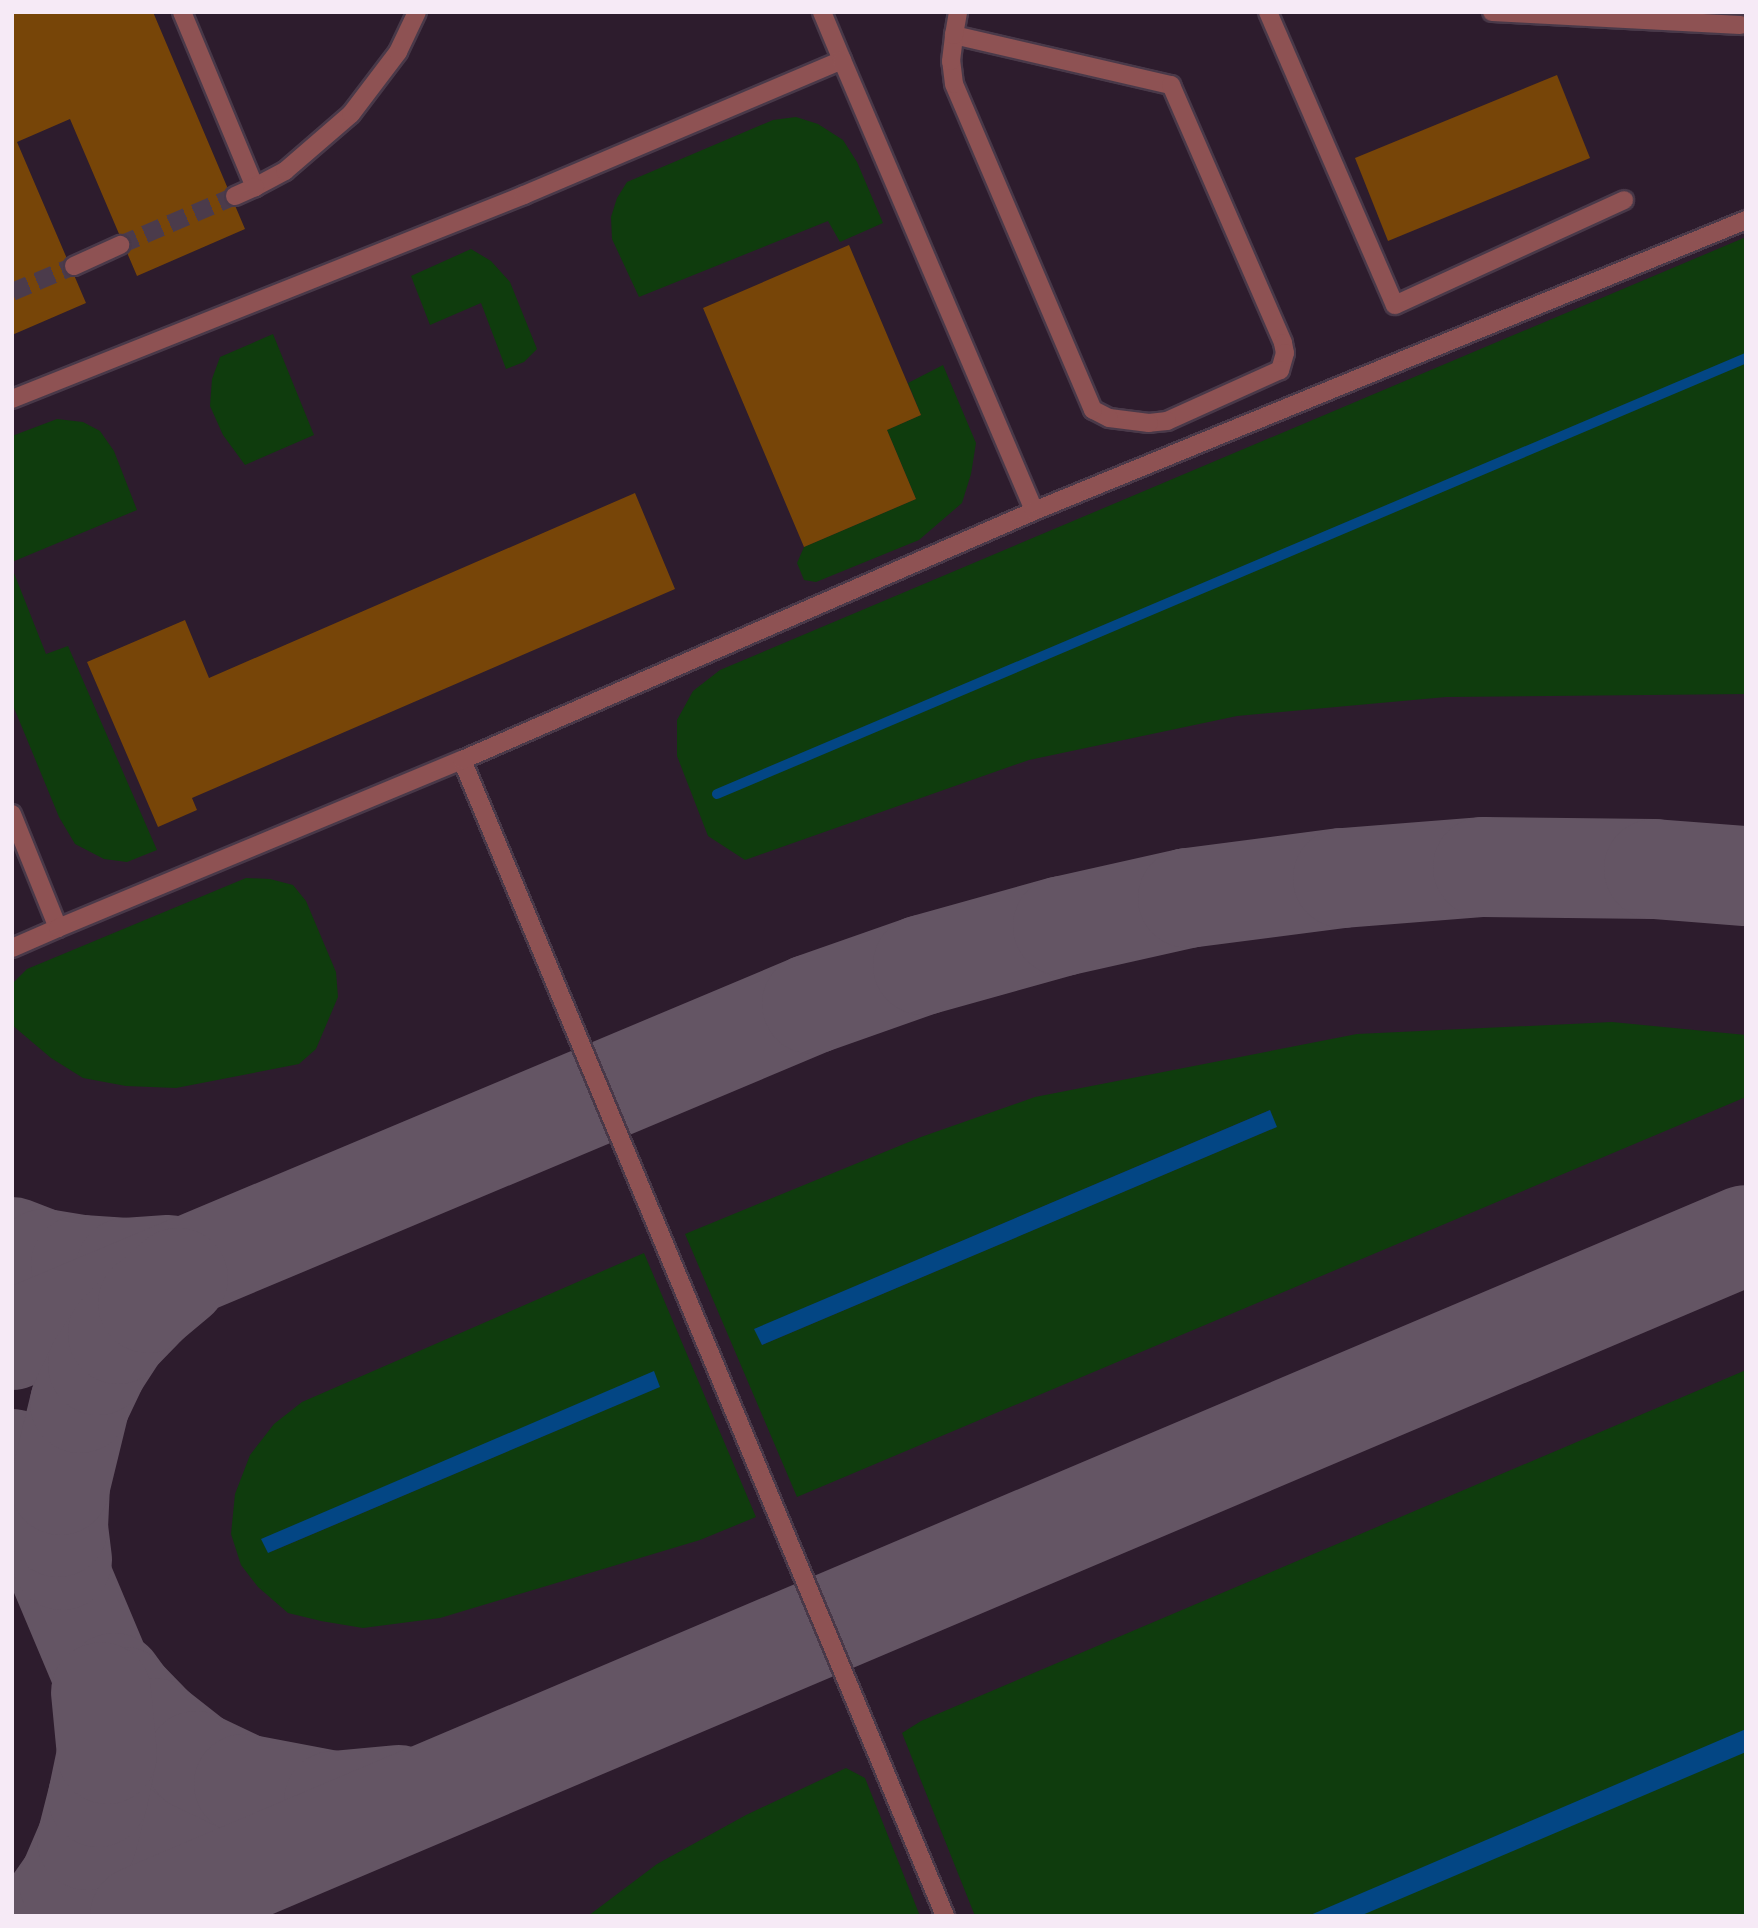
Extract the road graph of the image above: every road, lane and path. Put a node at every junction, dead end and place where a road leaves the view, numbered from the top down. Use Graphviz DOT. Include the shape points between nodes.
graph roads {
  1 [pos="182,12"];
  2 [pos="417,12"];
  3 [pos="822,12"];
  4 [pos="958,12"];
  5 [pos="1268,12"];
  6 [pos="1492,12"];
  7 [pos="1741,25"];
  8 [pos="954,35"];
  9 [pos="842,60"];
  10 [pos="255,187"];
  11 [pos="235,196"];
  12 [pos="1624,200"];
  13 [pos="1746,220"];
  14 [pos="120,245"];
  15 [pos="74,266"];
  16 [pos="12,399"];
  17 [pos="1034,511"];
  18 [pos="462,760"];
  19 [pos="12,814"];
  20 [pos="58,928"];
  21 [pos="12,948"];
  22 [pos="945,1916"];
  1 -- 10 [label="lane"];
  2 -- 10 [label="lane" via="398,52 351,114 285,171"];
  3 -- 9 [label="lane"];
  4 -- 8 [label="lane"];
  5 -- 12 [label="lane" via="1395,304"];
  6 -- 7 [label="lane"];
  8 -- 8 [label="lane" via="954,84 1093,410 1109,418 1167,421 1280,370 1283,343 1171,85"];
  9 -- 16 [label="lane" via="524,195"];
  9 -- 17 [label="lane"];
  10 -- 11 [label="lane"];
  13 -- 17 [label="lane"];
  14 -- 15 [label="lane"];
  17 -- 18 [label="lane"];
  18 -- 20 [label="lane"];
  18 -- 22 [label="lane"];
  19 -- 20 [label="lane"];
  20 -- 21 [label="lane"];
}
